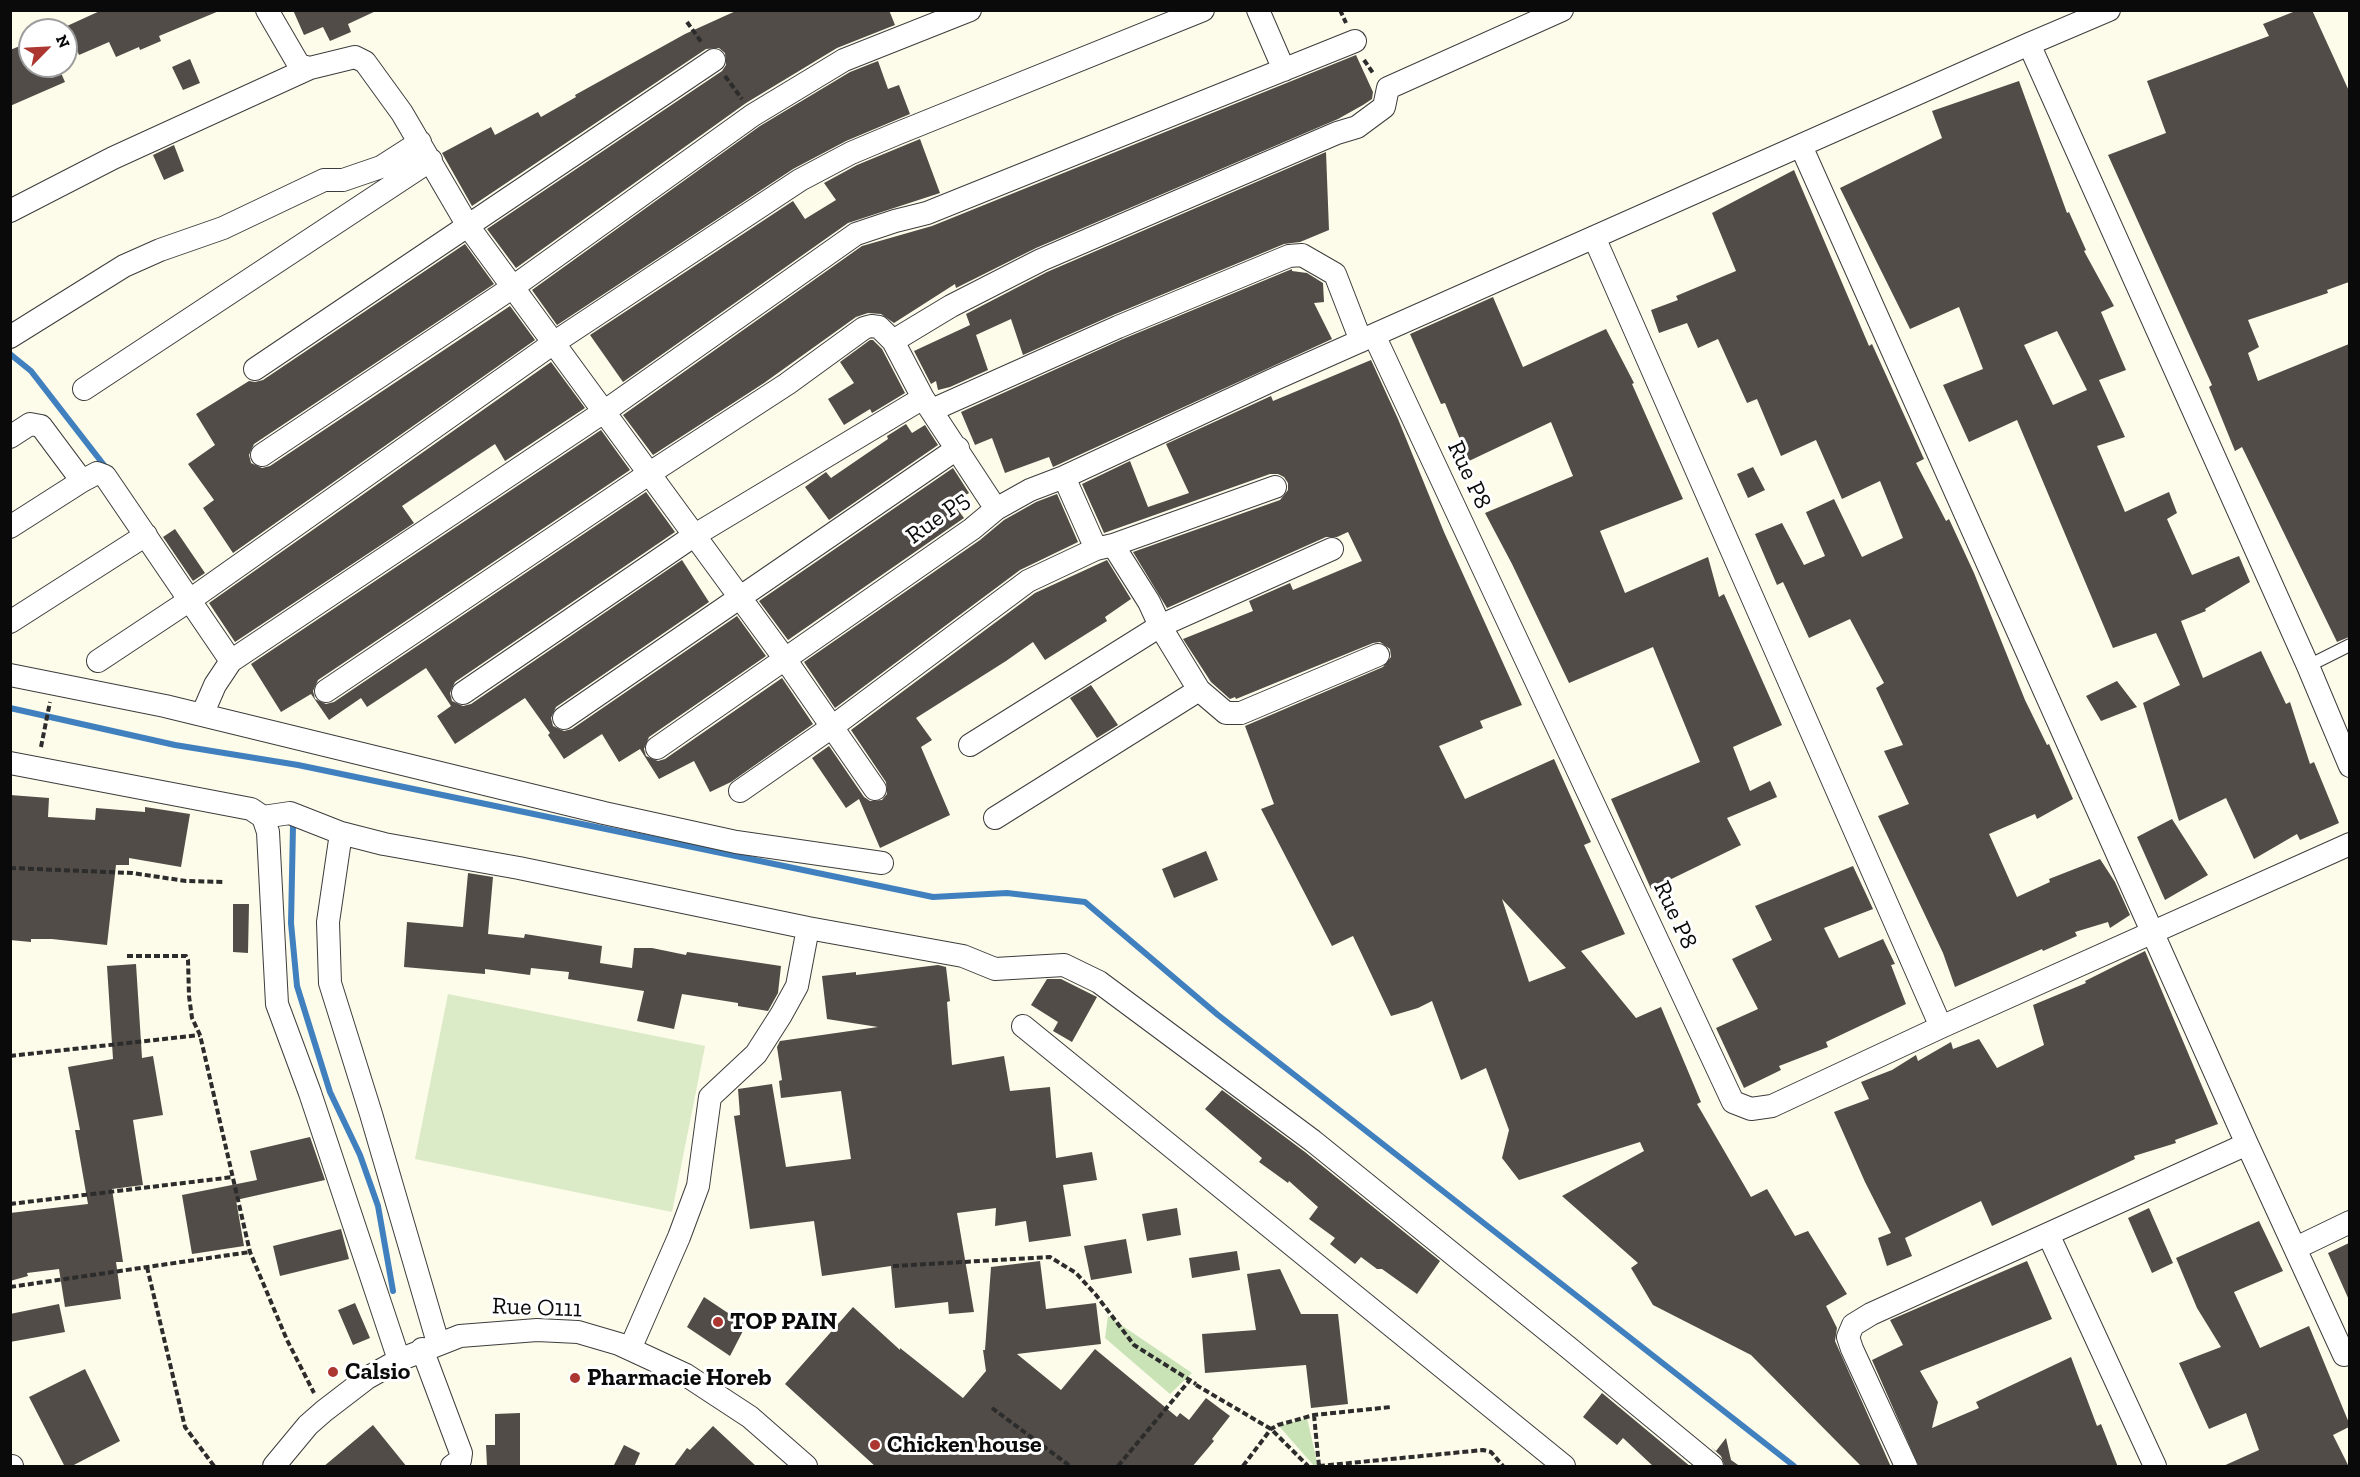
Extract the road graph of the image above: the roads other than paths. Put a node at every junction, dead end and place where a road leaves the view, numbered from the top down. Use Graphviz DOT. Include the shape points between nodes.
graph roads {
  1 [pos="267,10"];
  2 [pos="970,10"];
  3 [pos="1203,10"];
  4 [pos="1258,10"];
  5 [pos="1562,10"];
  6 [pos="2109,10"];
  7 [pos="1355,41"];
  8 [pos="2029,44"];
  9 [pos="714,60"];
  10 [pos="310,68"];
  11 [pos="1284,70"];
  12 [pos="1801,146"];
  13 [pos="426,151"];
  14 [pos="10,210"];
  15 [pos="468,226"];
  16 [pos="1594,237"];
  17 [pos="513,287"];
  18 [pos="10,337"];
  19 [pos="1368,338"];
  20 [pos="893,341"];
  21 [pos="555,342"];
  22 [pos="255,369"];
  23 [pos="84,389"];
  24 [pos="928,404"];
  25 [pos="605,411"];
  26 [pos="10,437"];
  27 [pos="958,448"];
  28 [pos="262,454"];
  29 [pos="650,473"];
  30 [pos="1064,477"];
  31 [pos="82,481"];
  32 [pos="1275,487"];
  33 [pos="996,509"];
  34 [pos="10,527"];
  35 [pos="146,535"];
  36 [pos="695,535"];
  37 [pos="1104,547"];
  38 [pos="1332,549"];
  39 [pos="740,597"];
  40 [pos="190,600"];
  41 [pos="10,622"];
  42 [pos="1160,626"];
  43 [pos="2349,645"];
  44 [pos="1378,655"];
  45 [pos="785,659"];
  46 [pos="98,661"];
  47 [pos="231,661"];
  48 [pos="2308,666"];
  49 [pos="10,675"];
  50 [pos="1199,690"];
  51 [pos="326,691"];
  52 [pos="463,693"];
  53 [pos="202,715"];
  54 [pos="564,718"];
  55 [pos="832,727"];
  56 [pos="970,745"];
  57 [pos="657,748"];
  58 [pos="10,763"];
  59 [pos="2349,766"];
  60 [pos="875,789"];
  61 [pos="740,792"];
  62 [pos="263,817"];
  63 [pos="995,818"];
  64 [pos="341,834"];
  65 [pos="2349,844"];
  66 [pos="882,863"];
  67 [pos="808,928"];
  68 [pos="2153,932"];
  69 [pos="1023,1026"];
  70 [pos="1941,1027"];
  71 [pos="2247,1144"];
  72 [pos="2349,1222"];
  73 [pos="2048,1234"];
  74 [pos="2296,1248"];
  75 [pos="430,1346"];
  76 [pos="630,1349"];
  77 [pos="2344,1355"];
  78 [pos="399,1360"];
  79 [pos="274,1467"];
  80 [pos="452,1467"];
  81 [pos="806,1467"];
  82 [pos="1564,1467"];
  83 [pos="1712,1467"];
  84 [pos="1906,1467"];
  85 [pos="2155,1467"];
  1 -- 10 [label="street" via="299,65"];
  2 -- 17 [label="street" via="844,60 753,115"];
  3 -- 21 [label="street" via="851,153 800,180"];
  4 -- 11 [label="street"];
  5 -- 20 [label="street" via="1388,88 1384,107 1357,127 1041,260"];
  6 -- 8 [label="street, Rue P5"];
  7 -- 11 [label="street"];
  8 -- 12 [label="street, Rue P5"];
  8 -- 48 [label="street"];
  9 -- 15 [label="street"];
  10 -- 13 [label="street" via="355,57 365,62"];
  10 -- 14 [label="street"];
  11 -- 25 [label="street" via="927,213 856,234"];
  12 -- 16 [label="street, Rue P5"];
  12 -- 68 [label="street"];
  13 -- 15 [label="street"];
  13 -- 18 [label="street" via="343,180 324,180 224,228 124,266"];
  13 -- 23 [label="street"];
  15 -- 17 [label="street"];
  15 -- 22 [label="street"];
  16 -- 19 [label="street, Rue P5"];
  16 -- 70 [label="street"];
  17 -- 21 [label="street"];
  17 -- 28 [label="street"];
  19 -- 24 [label="street, Rue P8" via="1335,274 1302,255 1289,256"];
  19 -- 30 [label="street, Rue P5"];
  19 -- 70 [label="street, Rue P8" via="1733,1102 1751,1109 1772,1106"];
  20 -- 24 [label="street"];
  20 -- 29 [label="street" via="879,327 864,328 787,384"];
  21 -- 25 [label="street"];
  21 -- 40 [label="street"];
  24 -- 27 [label="street"];
  24 -- 36 [label="street, Rue P8"];
  25 -- 29 [label="street"];
  25 -- 47 [label="street"];
  26 -- 31 [label="street" via="30,424 41,426"];
  27 -- 33 [label="street"];
  27 -- 39 [label="street"];
  29 -- 36 [label="street"];
  29 -- 51 [label="street"];
  30 -- 33 [label="street, Rue P5"];
  30 -- 37 [label="street"];
  31 -- 34 [label="street"];
  31 -- 35 [label="street" via="97,473 105,476"];
  32 -- 37 [label="street"];
  33 -- 45 [label="street, Rue P5"];
  35 -- 40 [label="street"];
  35 -- 41 [label="street"];
  36 -- 39 [label="street"];
  36 -- 52 [label="street, Rue P8"];
  37 -- 42 [label="street" via="1149,602"];
  37 -- 55 [label="street" via="1028,580"];
  38 -- 42 [label="street"];
  39 -- 45 [label="street"];
  39 -- 54 [label="street"];
  40 -- 46 [label="street"];
  40 -- 47 [label="street"];
  42 -- 50 [label="street"];
  42 -- 56 [label="street"];
  43 -- 48 [label="lane"];
  44 -- 50 [label="street" via="1241,713 1226,713"];
  45 -- 55 [label="street"];
  45 -- 57 [label="street, Rue P5"];
  47 -- 53 [label="street"];
  48 -- 59 [label="street"];
  49 -- 53 [label="street"];
  50 -- 63 [label="street"];
  53 -- 66 [label="street" via="637,821 736,842"];
  55 -- 60 [label="street"];
  55 -- 61 [label="street"];
  58 -- 62 [label="street" via="251,809"];
  62 -- 64 [label="street" via="290,813"];
  62 -- 78 [label="street" via="268,832 277,1004"];
  64 -- 67 [label="street"];
  64 -- 75 [label="street" via="328,922 330,983 371,1114"];
  65 -- 68 [label="street, Rue P8"];
  67 -- 76 [label="street" via="797,986 781,1015 756,1054 710,1096 698,1186"];
  67 -- 83 [label="street" via="963,956 995,969 1064,965 1099,982 1313,1141"];
  68 -- 70 [label="street, Rue P8"];
  68 -- 71 [label="street"];
  69 -- 82 [label="street"];
  71 -- 73 [label="street"];
  71 -- 74 [label="street"];
  72 -- 74 [label="street"];
  73 -- 84 [label="street" via="1852,1325 1848,1337 1852,1349"];
  73 -- 85 [label="street"];
  74 -- 77 [label="street"];
  75 -- 76 [label="street, Rue O111" via="460,1335 537,1330 578,1332"];
  75 -- 78 [label="street, Rue O111"];
  75 -- 80 [label="street" via="461,1453"];
  76 -- 81 [label="street, Rue O111" via="704,1387 750,1418"];
  78 -- 79 [label="street, Rue O111" via="367,1378 324,1411"];
}
